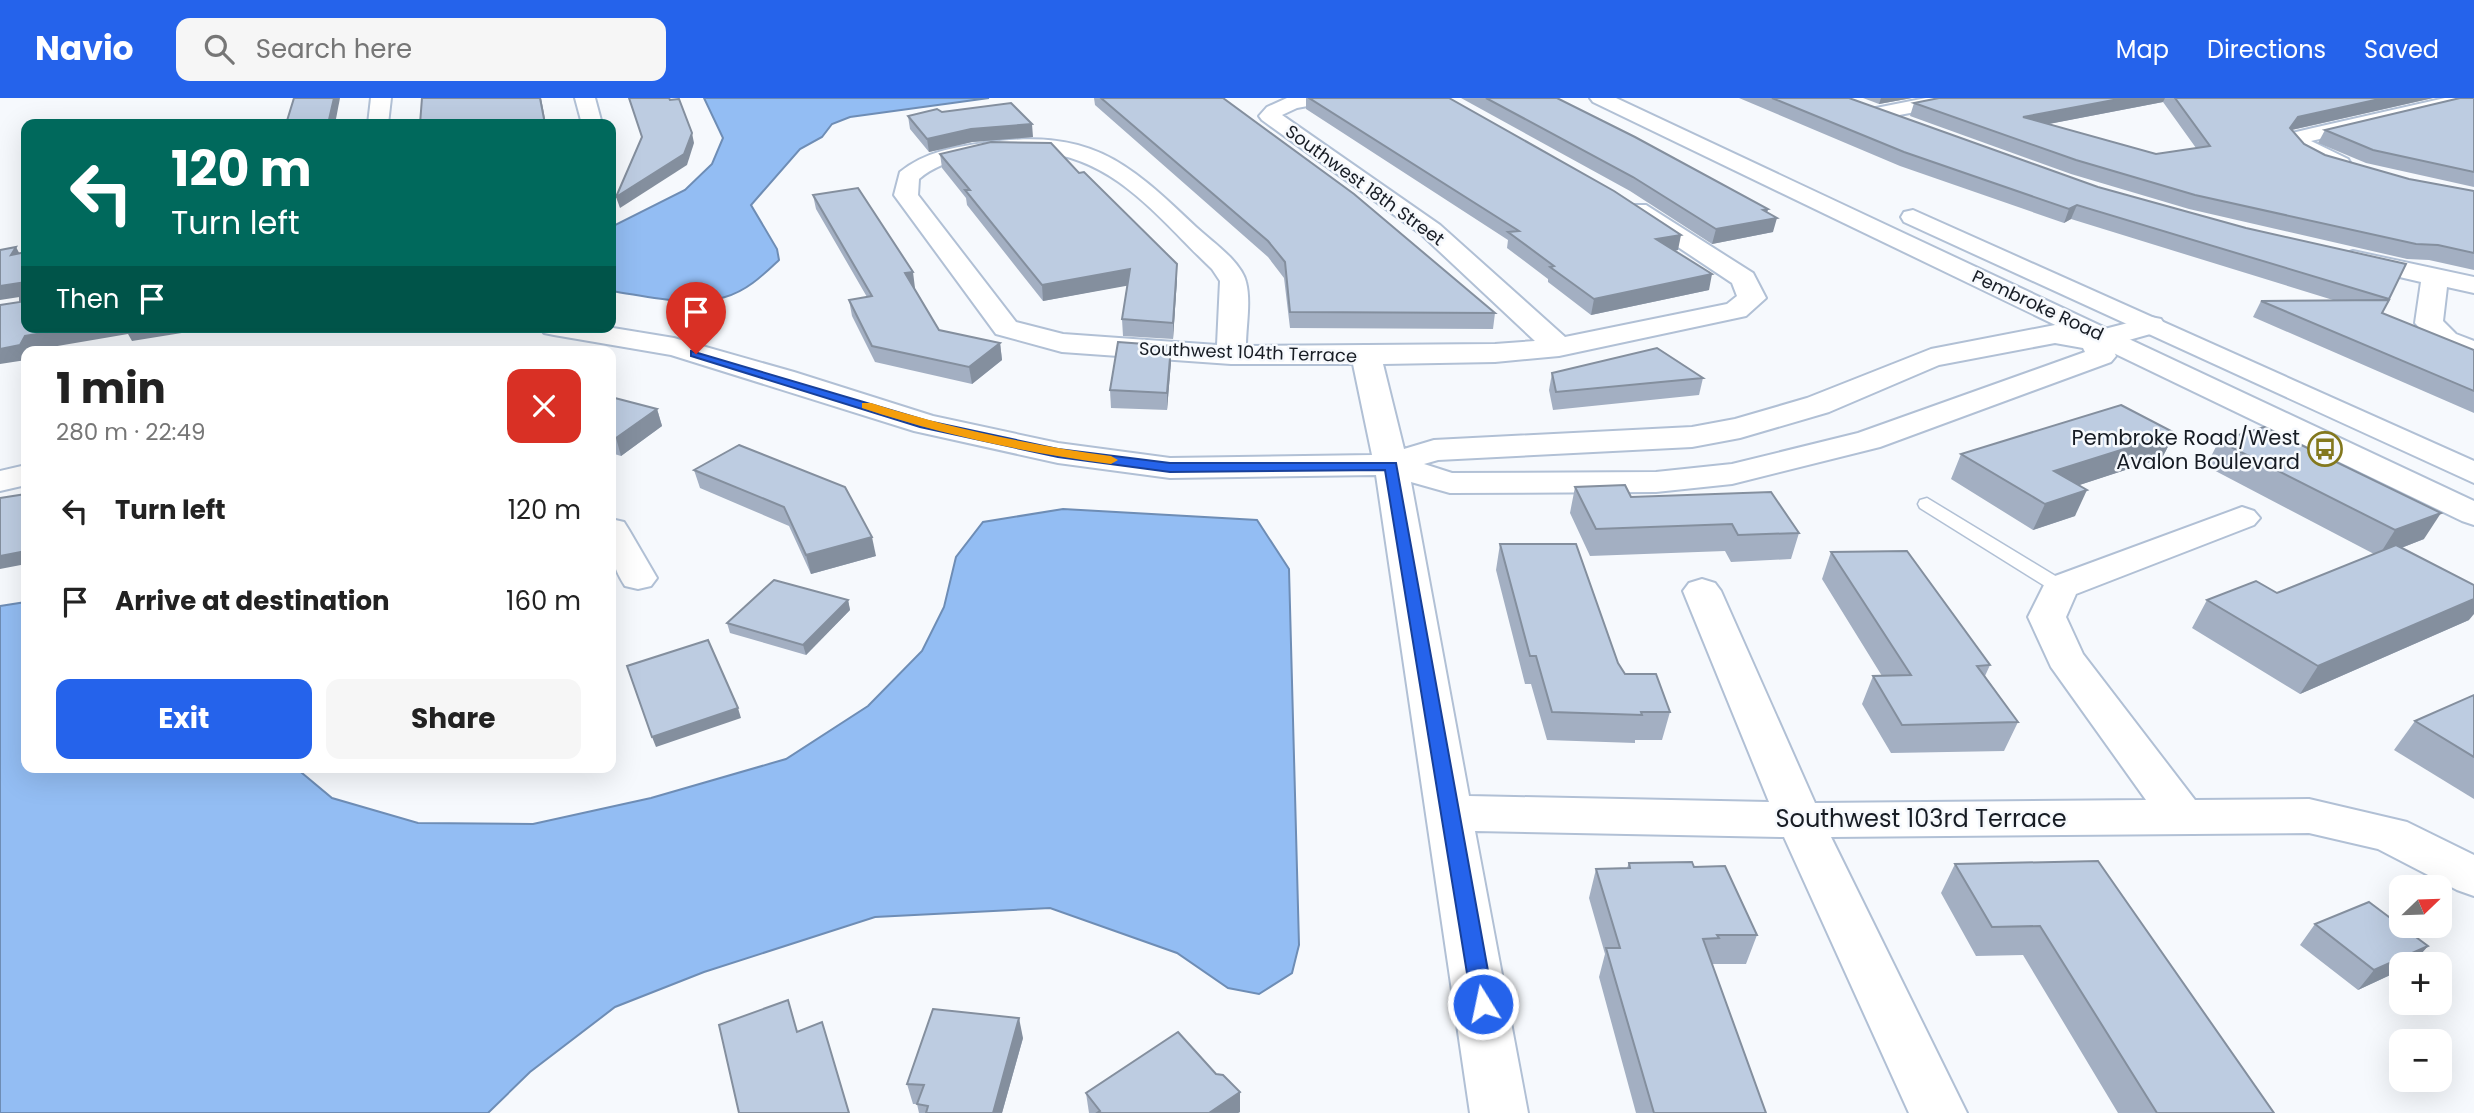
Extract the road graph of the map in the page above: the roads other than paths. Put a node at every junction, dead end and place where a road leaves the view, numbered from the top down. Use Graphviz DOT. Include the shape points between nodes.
graph roads {
  1 [pos="382,98"];
  2 [pos="585,98"];
  3 [pos="1322,98"];
  4 [pos="1600,98"];
  5 [pos="1652,98"];
  6 [pos="1958,98"];
  7 [pos="2472,98"];
  8 [pos="379,119"];
  9 [pos="591,119"];
  10 [pos="1917,129"];
  11 [pos="2357,169"];
  12 [pos="1822,176"];
  13 [pos="1621,198"];
  14 [pos="1886,204"];
  15 [pos="2334,255"];
  16 [pos="2435,277"];
  17 [pos="2474,285"];
  18 [pos="2151,325"];
  19 [pos="594,333"];
  20 [pos="2100,339"];
  21 [pos="1559,347"];
  22 [pos="2474,352"];
  23 [pos="1231,355"];
  24 [pos="1366,355"];
  25 [pos="1726,431"];
  26 [pos="1391,466"];
  27 [pos="1767,466"];
  28 [pos="2474,474"];
  29 [pos="21,476"];
  30 [pos="0,481"];
  31 [pos="1927,505"];
  32 [pos="2474,514"];
  33 [pos="2242,519"];
  34 [pos="616,539"];
  35 [pos="638,578"];
  36 [pos="2060,587"];
  37 [pos="1702,591"];
  38 [pos="1450,813"];
  39 [pos="2182,816"];
  40 [pos="1799,820"];
  41 [pos="2474,877"];
  42 [pos="1499,1113"];
  43 [pos="1938,1113"];
  1 -- 8 [label="street"];
  2 -- 9 [label="street"];
  3 -- 21 [label="street, Southwest 18th Street" via="1292,102 1269,116 1431,230"];
  4 -- 20 [label="street, Pembroke Road"];
  5 -- 12 [label="street"];
  6 -- 10 [label="street" via="1867,109"];
  7 -- 11 [label="street" via="2320,132 2297,143"];
  13 -- 21 [label="street, Southwest 104th Terrace" via="1744,279 1752,298 1736,310"];
  14 -- 18 [label="street, Pembroke Road"];
  15 -- 16 [label="street"];
  16 -- 17 [label="street"];
  16 -- 22 [label="street" via="2429,323 2446,340"];
  18 -- 20 [label="street"];
  18 -- 28 [label="street, Pembroke Road"];
  19 -- 26 [label="street" via="674,347 925,424 1058,453 1170,468"];
  20 -- 25 [label="street" via="2055,334 1931,358 1818,405"];
  20 -- 27 [label="street" via="2101,356 2015,390 1869,440"];
  20 -- 32 [label="street, Pembroke Road"];
  21 -- 24 [label="street, Southwest 104th Terrace" via="1495,354"];
  23 -- 23 [label="street, Southwest 104th Terrace" via="1234,281 1222,264 1117,169 1094,155 1034,144 993,147 923,163 908,177 905,195 1006,328 1062,343"];
  23 -- 24 [label="street, Southwest 104th Terrace"];
  24 -- 26 [label="street, Southwest 104th Terrace"];
  25 -- 26 [label="street" via="1692,437 1434,450"];
  25 -- 27 [label="street"];
  26 -- 27 [label="street" via="1450,483 1657,482"];
  26 -- 38 [label="street, Southwest 104th Terrace"];
  29 -- 30 [label="street"];
  31 -- 36 [label="lane"];
  33 -- 36 [label="street"];
  34 -- 35 [label="street"];
  36 -- 39 [label="street" via="2047,617 2065,658"];
  37 -- 40 [label="street"];
  38 -- 40 [label="street, Southwest 103rd Terrace"];
  38 -- 42 [label="street, Southwest 104th Terrace"];
  39 -- 40 [label="street, Southwest 103rd Terrace"];
  39 -- 41 [label="street, Southwest 103rd Terrace" via="2309,816 2390,834"];
  40 -- 43 [label="street"];
}
